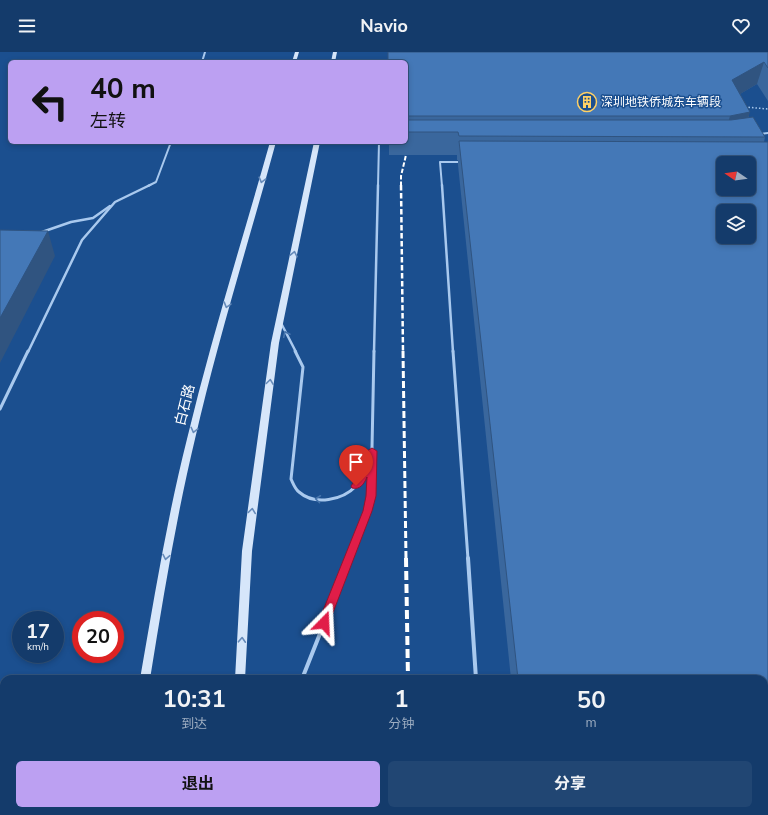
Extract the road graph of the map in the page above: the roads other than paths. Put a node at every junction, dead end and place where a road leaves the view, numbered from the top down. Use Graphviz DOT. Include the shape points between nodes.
graph roads {
  1 [pos="768,133"];
  2 [pos="755,135"];
  3 [pos="170,144"];
  4 [pos="271,144"];
  5 [pos="317,144"];
  6 [pos="379,144"];
  7 [pos="469,162"];
  8 [pos="115,202"];
  9 [pos="36,234"];
  10 [pos="280,320"];
  11 [pos="0,409"];
  12 [pos="372,451"];
  13 [pos="146,675"];
  14 [pos="240,675"];
  15 [pos="304,675"];
  16 [pos="476,675"];
  1 -- 2 [label="lane"];
  3 -- 8 [label="lane" via="156,182"];
  4 -- 13 [label="main road, 白石路, one-way" via="209,369 182,480"];
  10 -- 5 [label="main road, one-way"];
  6 -- 12 [label="lane"];
  7 -- 16 [label="lane" via="440,162"];
  8 -- 9 [label="lane" via="93,218 71,222"];
  8 -- 11 [label="lane" via="82,240"];
  12 -- 10 [label="lane, one-way" via="361,479 350,492 336,500 315,499 300,494 291,479 303,367"];
  14 -- 10 [label="main road, one-way" via="247,551"];
  12 -- 15 [label="lane" via="368,511"];
}
